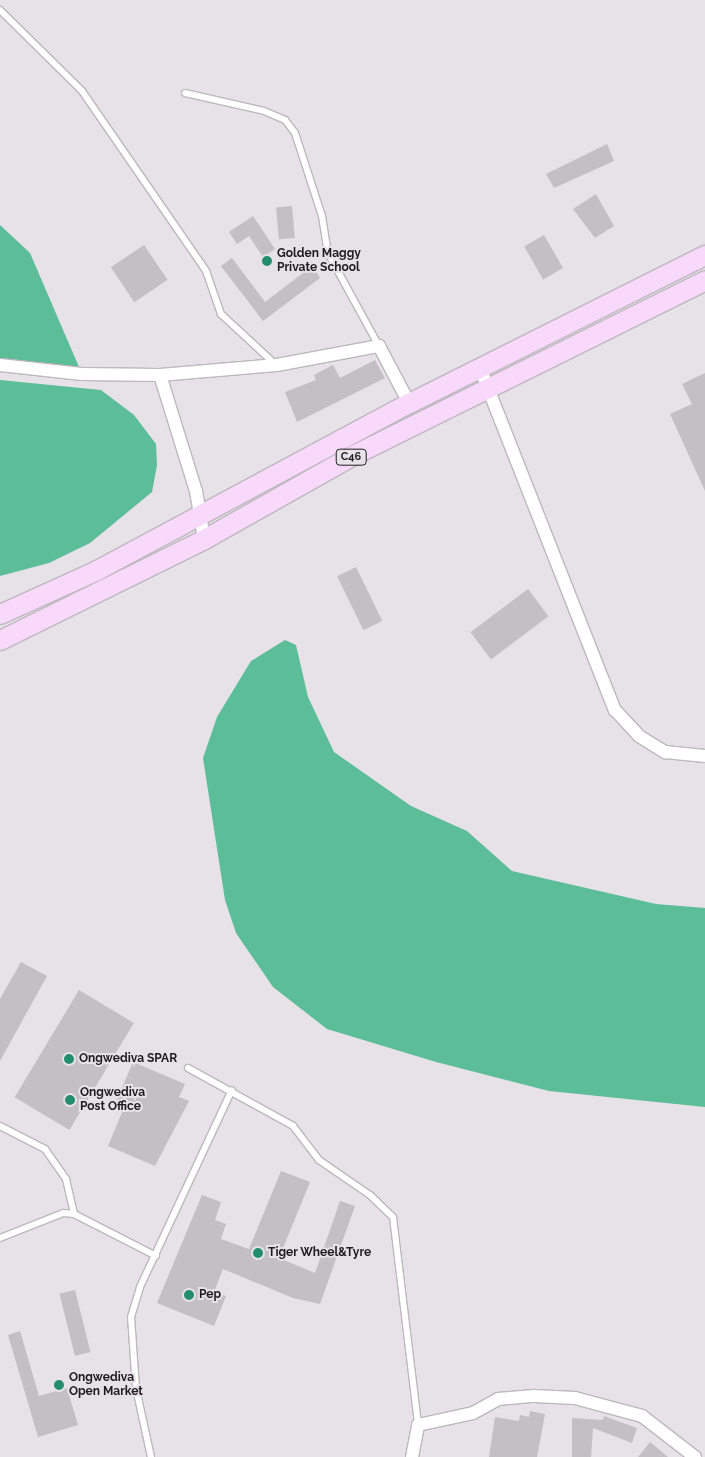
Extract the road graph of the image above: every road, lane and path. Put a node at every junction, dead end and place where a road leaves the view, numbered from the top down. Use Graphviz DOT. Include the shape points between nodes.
graph roads {
  1 [pos="0,10"];
  2 [pos="185,93"];
  3 [pos="705,255"];
  4 [pos="705,280"];
  5 [pos="379,346"];
  6 [pos="0,365"];
  7 [pos="277,365"];
  8 [pos="480,368"];
  9 [pos="160,375"];
  10 [pos="488,388"];
  11 [pos="409,403"];
  12 [pos="198,516"];
  13 [pos="204,539"];
  14 [pos="0,614"];
  15 [pos="0,640"];
  16 [pos="705,756"];
  17 [pos="188,1068"];
  18 [pos="232,1090"];
  19 [pos="0,1126"];
  20 [pos="74,1214"];
  21 [pos="0,1238"];
  22 [pos="156,1256"];
  23 [pos="418,1426"];
  24 [pos="151,1457"];
  25 [pos="412,1457"];
  26 [pos="695,1457"];
  1 -- 7 [label="lane" via="82,91 206,270 221,314"];
  2 -- 5 [label="lane" via="264,111 285,120 296,133 322,216 328,253"];
  3 -- 8 [label="main road, C46"];
  4 -- 10 [label="main road, C46"];
  5 -- 7 [label="street"];
  5 -- 11 [label="street"];
  6 -- 9 [label="street" via="82,374"];
  7 -- 9 [label="street"];
  8 -- 10 [label="street"];
  8 -- 11 [label="main road, C46"];
  9 -- 12 [label="street" via="196,490"];
  10 -- 13 [label="main road, C46" via="353,455"];
  10 -- 16 [label="street" via="615,710 639,736 665,752"];
  11 -- 12 [label="main road, C46"];
  12 -- 13 [label="street"];
  12 -- 14 [label="main road, C46" via="97,570"];
  13 -- 15 [label="main road, C46"];
  17 -- 18 [label="lane"];
  18 -- 22 [label="lane"];
  18 -- 23 [label="lane" via="293,1126 319,1160 370,1195 393,1217"];
  19 -- 20 [label="lane" via="45,1149 66,1179"];
  20 -- 21 [label="lane" via="62,1213"];
  20 -- 22 [label="lane"];
  22 -- 24 [label="lane" via="140,1287 131,1317 136,1388"];
  23 -- 25 [label="street"];
  23 -- 26 [label="street" via="473,1413 498,1399 575,1398 642,1416"];
}
